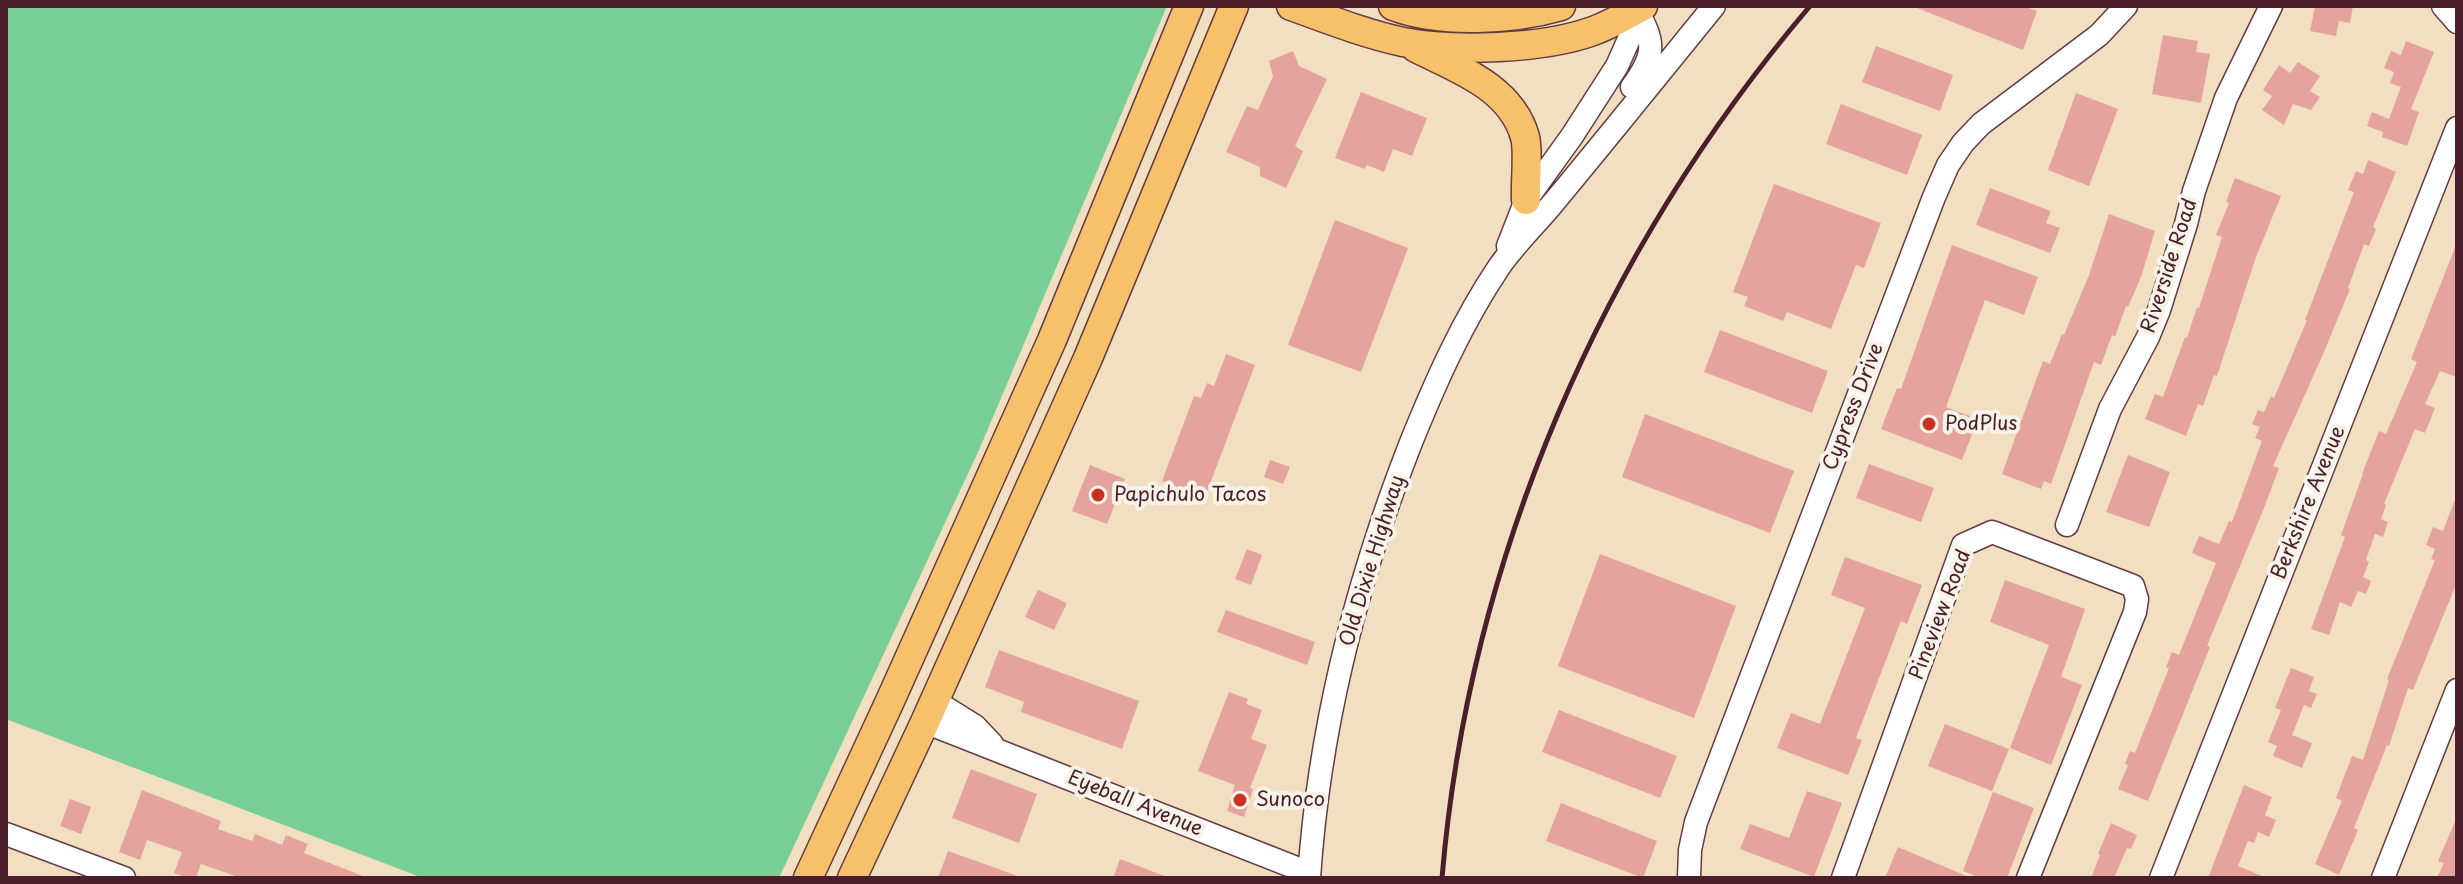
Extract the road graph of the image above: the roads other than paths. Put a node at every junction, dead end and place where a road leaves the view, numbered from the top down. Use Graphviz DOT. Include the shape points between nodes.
graph roads {
  1 [pos="1189,6"];
  2 [pos="1234,6"];
  3 [pos="1291,6"];
  4 [pos="1393,6"];
  5 [pos="1561,6"];
  6 [pos="1714,6"];
  7 [pos="2126,6"];
  8 [pos="2271,6"];
  9 [pos="2443,6"];
  10 [pos="1638,7"];
  11 [pos="2457,22"];
  12 [pos="1405,42"];
  13 [pos="2457,128"];
  14 [pos="1573,179"];
  15 [pos="1526,200"];
  16 [pos="1500,265"];
  17 [pos="2067,525"];
  18 [pos="917,641"];
  19 [pos="2457,690"];
  20 [pos="890,701"];
  21 [pos="930,711"];
  22 [pos="896,784"];
  23 [pos="6,834"];
  24 [pos="1309,875"];
  25 [pos="124,878"];
  26 [pos="808,878"];
  27 [pos="852,878"];
  28 [pos="1689,878"];
  29 [pos="1843,878"];
  30 [pos="2028,878"];
  31 [pos="2161,878"];
  32 [pos="2383,878"];
  1 -- 18 [label="main road" via="1052,340"];
  2 -- 21 [label="main road" via="1088,358"];
  3 -- 12 [label="main road"];
  4 -- 5 [label="main road" via="1447,17 1534,14"];
  6 -- 14 [label="street, Old Dixie Highway"];
  7 -- 28 [label="street, Cypress Drive" via="2099,35 1981,124 1948,165 1696,822"];
  8 -- 17 [label="street, Riverside Road" via="2226,98 2159,310 2110,409"];
  9 -- 11 [label="street"];
  10 -- 12 [label="main road" via="1593,31 1552,41 1469,47"];
  10 -- 14 [label="street" via="1651,41 1649,61"];
  10 -- 15 [label="street, Old Dixie Highway" via="1617,66"];
  12 -- 15 [label="main road" via="1489,86 1509,107 1526,140"];
  13 -- 31 [label="street, Berkshire Avenue"];
  14 -- 16 [label="street, Old Dixie Highway"];
  15 -- 16 [label="street, Old Dixie Highway"];
  16 -- 24 [label="street, Old Dixie Highway" via="1462,328 1426,405 1367,565 1330,720"];
  18 -- 20 [label="main road"];
  18 -- 21 [label="main road" via="915,687"];
  19 -- 32 [label="street"];
  20 -- 22 [label="main road" via="897,719"];
  20 -- 26 [label="main road"];
  21 -- 22 [label="main road"];
  21 -- 24 [label="street, Eyeball Avenue" via="999,750"];
  22 -- 27 [label="main road"];
  23 -- 25 [label="street"];
  29 -- 30 [label="street, Pineview Road" via="1963,545 1992,532 2133,586 2137,599"];
}
